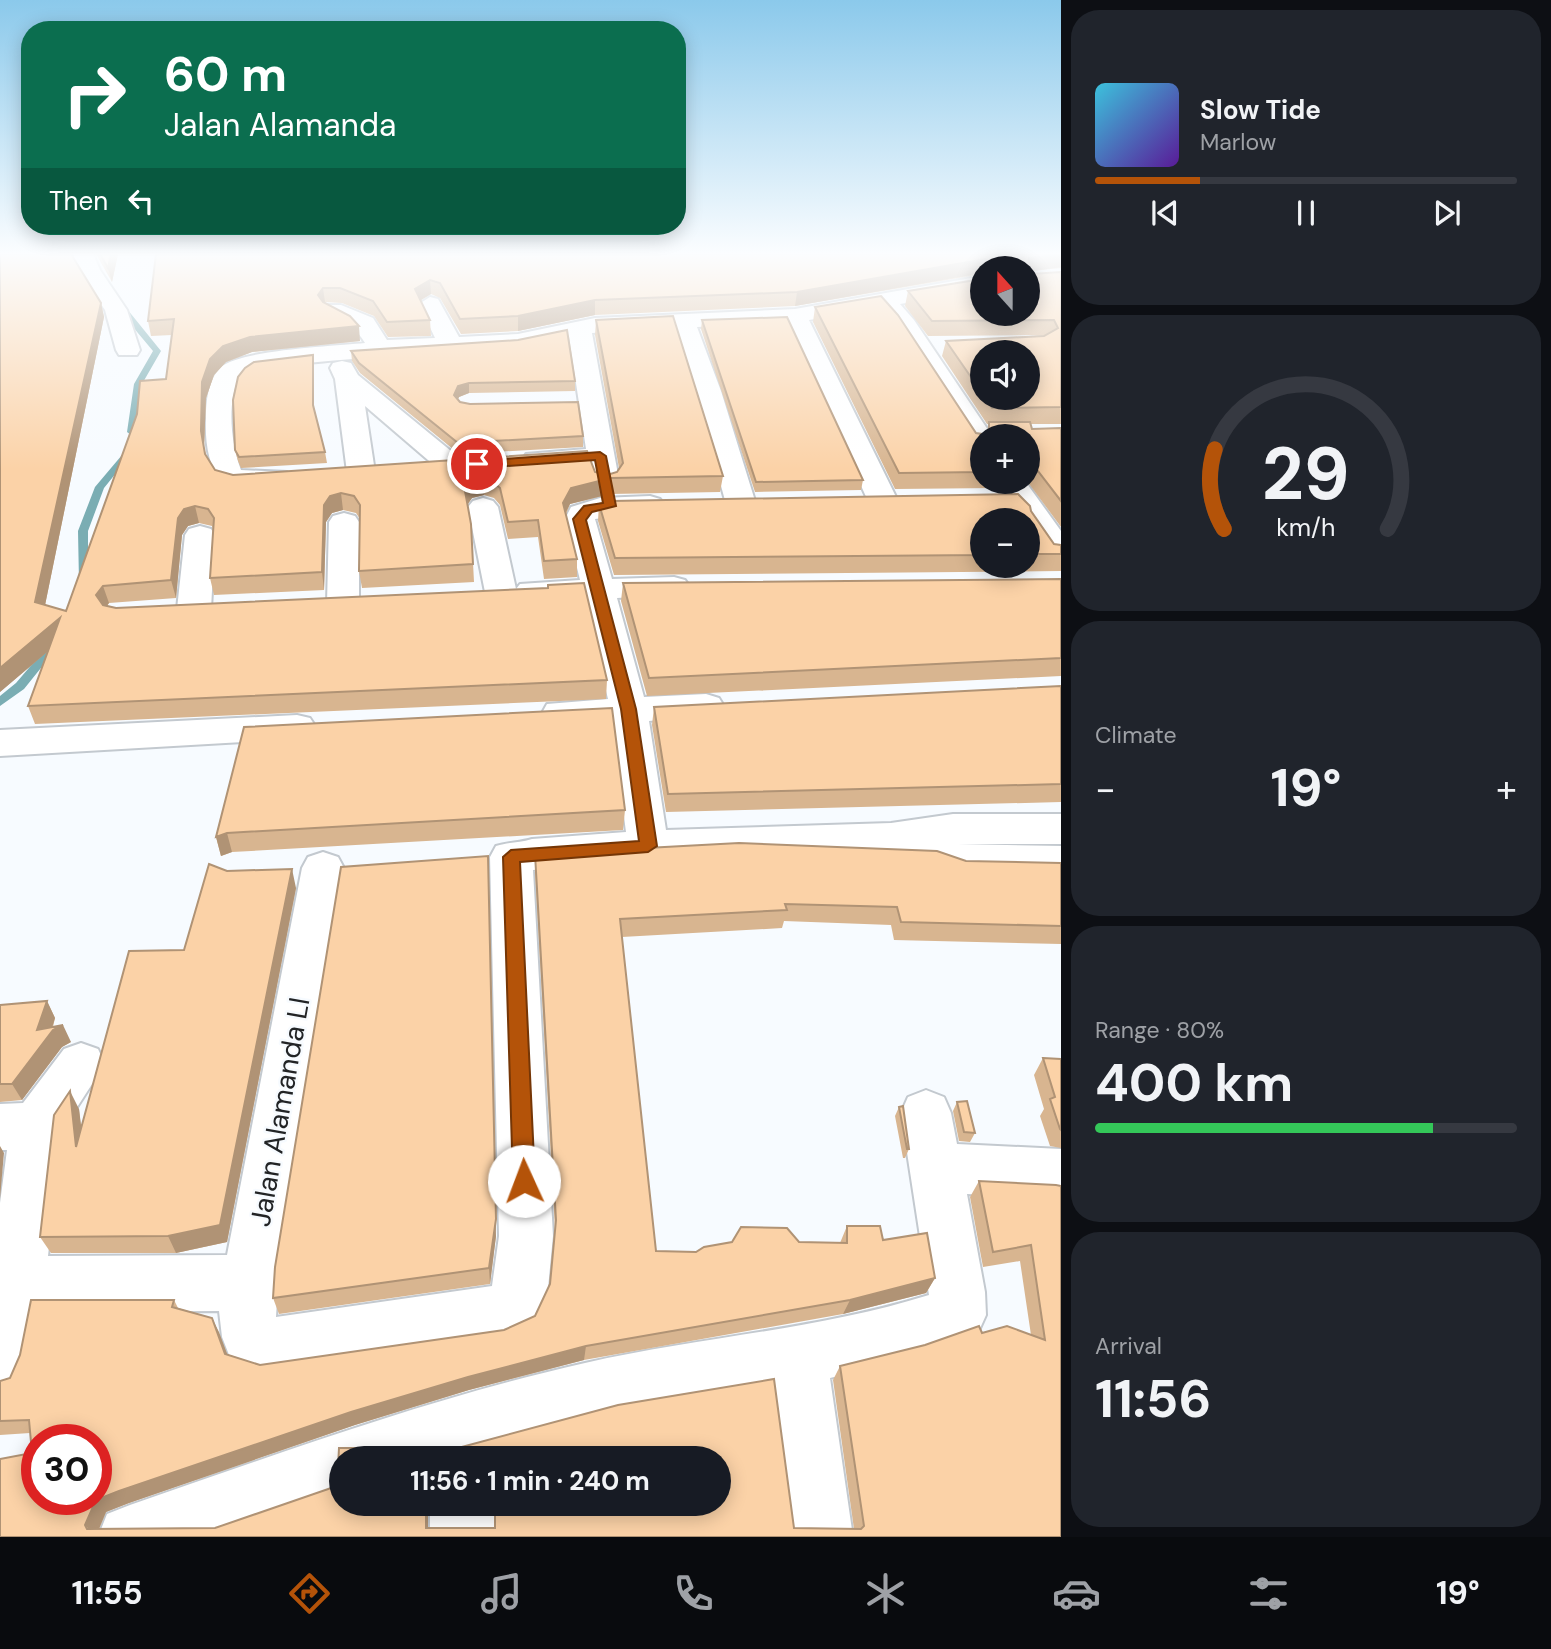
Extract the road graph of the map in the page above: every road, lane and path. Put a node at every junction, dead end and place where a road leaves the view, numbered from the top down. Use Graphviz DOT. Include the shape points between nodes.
graph roads {
  1 [pos="121,326"];
  2 [pos="367,326"];
  3 [pos="441,326"];
  4 [pos="601,326"];
  5 [pos="685,326"];
  6 [pos="800,326"];
  7 [pos="904,326"];
  8 [pos="579,327"];
  9 [pos="451,345"];
  10 [pos="946,346"];
  11 [pos="380,348"];
  12 [pos="920,348"];
  13 [pos="128,351"];
  14 [pos="333,353"];
  15 [pos="348,379"];
  16 [pos="591,402"];
  17 [pos="564,403"];
  18 [pos="978,424"];
  19 [pos="600,456"];
  20 [pos="479,464"];
  21 [pos="360,472"];
  22 [pos="1003,494"];
  23 [pos="1019,494"];
  24 [pos="984,500"];
  25 [pos="882,501"];
  26 [pos="740,504"];
  27 [pos="675,505"];
  28 [pos="610,506"];
  29 [pos="483,507"];
  30 [pos="344,522"];
  31 [pos="200,534"];
  32 [pos="1061,553"];
  33 [pos="711,587"];
  34 [pos="599,588"];
  35 [pos="343,602"];
  36 [pos="195,609"];
  37 [pos="740,705"];
  38 [pos="629,709"];
  39 [pos="532,715"];
  40 [pos="325,726"];
  41 [pos="0,743"];
  42 [pos="1061,829"];
  43 [pos="891,838"];
  44 [pos="648,846"];
  45 [pos="1061,862"];
  46 [pos="324,868"];
  47 [pos="81,1064"];
  48 [pos="18,1126"];
  49 [pos="1061,1174"];
  50 [pos="250,1283"];
  51 [pos="17,1284"];
  52 [pos="1,1351"];
  53 [pos="797,1356"];
  54 [pos="462,1442"];
  55 [pos="436,1446"];
  56 [pos="329,1468"];
  57 [pos="462,1516"];
  58 [pos="130,1537"];
  59 [pos="462,1537"];
  60 [pos="821,1537"];
  1 -- 13 [label="street"];
  2 -- 11 [label="street"];
  3 -- 9 [label="street"];
  4 -- 8 [label="street"];
  5 -- 26 [label="street"];
  6 -- 25 [label="street"];
  7 -- 12 [label="street"];
  8 -- 9 [label="street" via="518,341"];
  8 -- 16 [label="street"];
  9 -- 11 [label="street"];
  10 -- 12 [label="street"];
  11 -- 14 [label="street"];
  12 -- 18 [label="street"];
  14 -- 15 [label="street"];
  14 -- 21 [label="street" via="250,363 229,373 219,410 221,462 229,478 236,480"];
  15 -- 20 [label="street"];
  15 -- 21 [label="street"];
  16 -- 17 [label="street"];
  16 -- 19 [label="street"];
  19 -- 20 [label="street"];
  19 -- 28 [label="street"];
  20 -- 21 [label="street"];
  22 -- 24 [label="street"];
  23 -- 32 [label="street"];
  27 -- 28 [label="street"];
  28 -- 34 [label="street" via="589,509 580,519"];
  29 -- 34 [label="street" via="487,593"];
  30 -- 35 [label="street"];
  31 -- 36 [label="street"];
  33 -- 34 [label="street"];
  34 -- 38 [label="street"];
  37 -- 38 [label="street"];
  38 -- 39 [label="street"];
  38 -- 44 [label="street"];
  40 -- 41 [label="street"];
  42 -- 43 [label="street" via="953,829"];
  43 -- 44 [label="street"];
  43 -- 45 [label="street" via="959,860"];
  44 -- 50 [label="street, Jalan Alamanda Ll" via="491,858 526,1236 522,1284 514,1308 266,1347 254,1344 249,1336"];
  46 -- 50 [label="street, Jalan Alamanda Ll"];
  47 -- 48 [label="street"];
  48 -- 51 [label="street"];
  49 -- 53 [label="street" via="930,1140 957,1315"];
  50 -- 51 [label="street"];
  51 -- 52 [label="street"];
  53 -- 54 [label="street" via="615,1386"];
  53 -- 60 [label="street"];
  54 -- 55 [label="street"];
  56 -- 58 [label="street"];
  57 -- 59 [label="street"];
}
